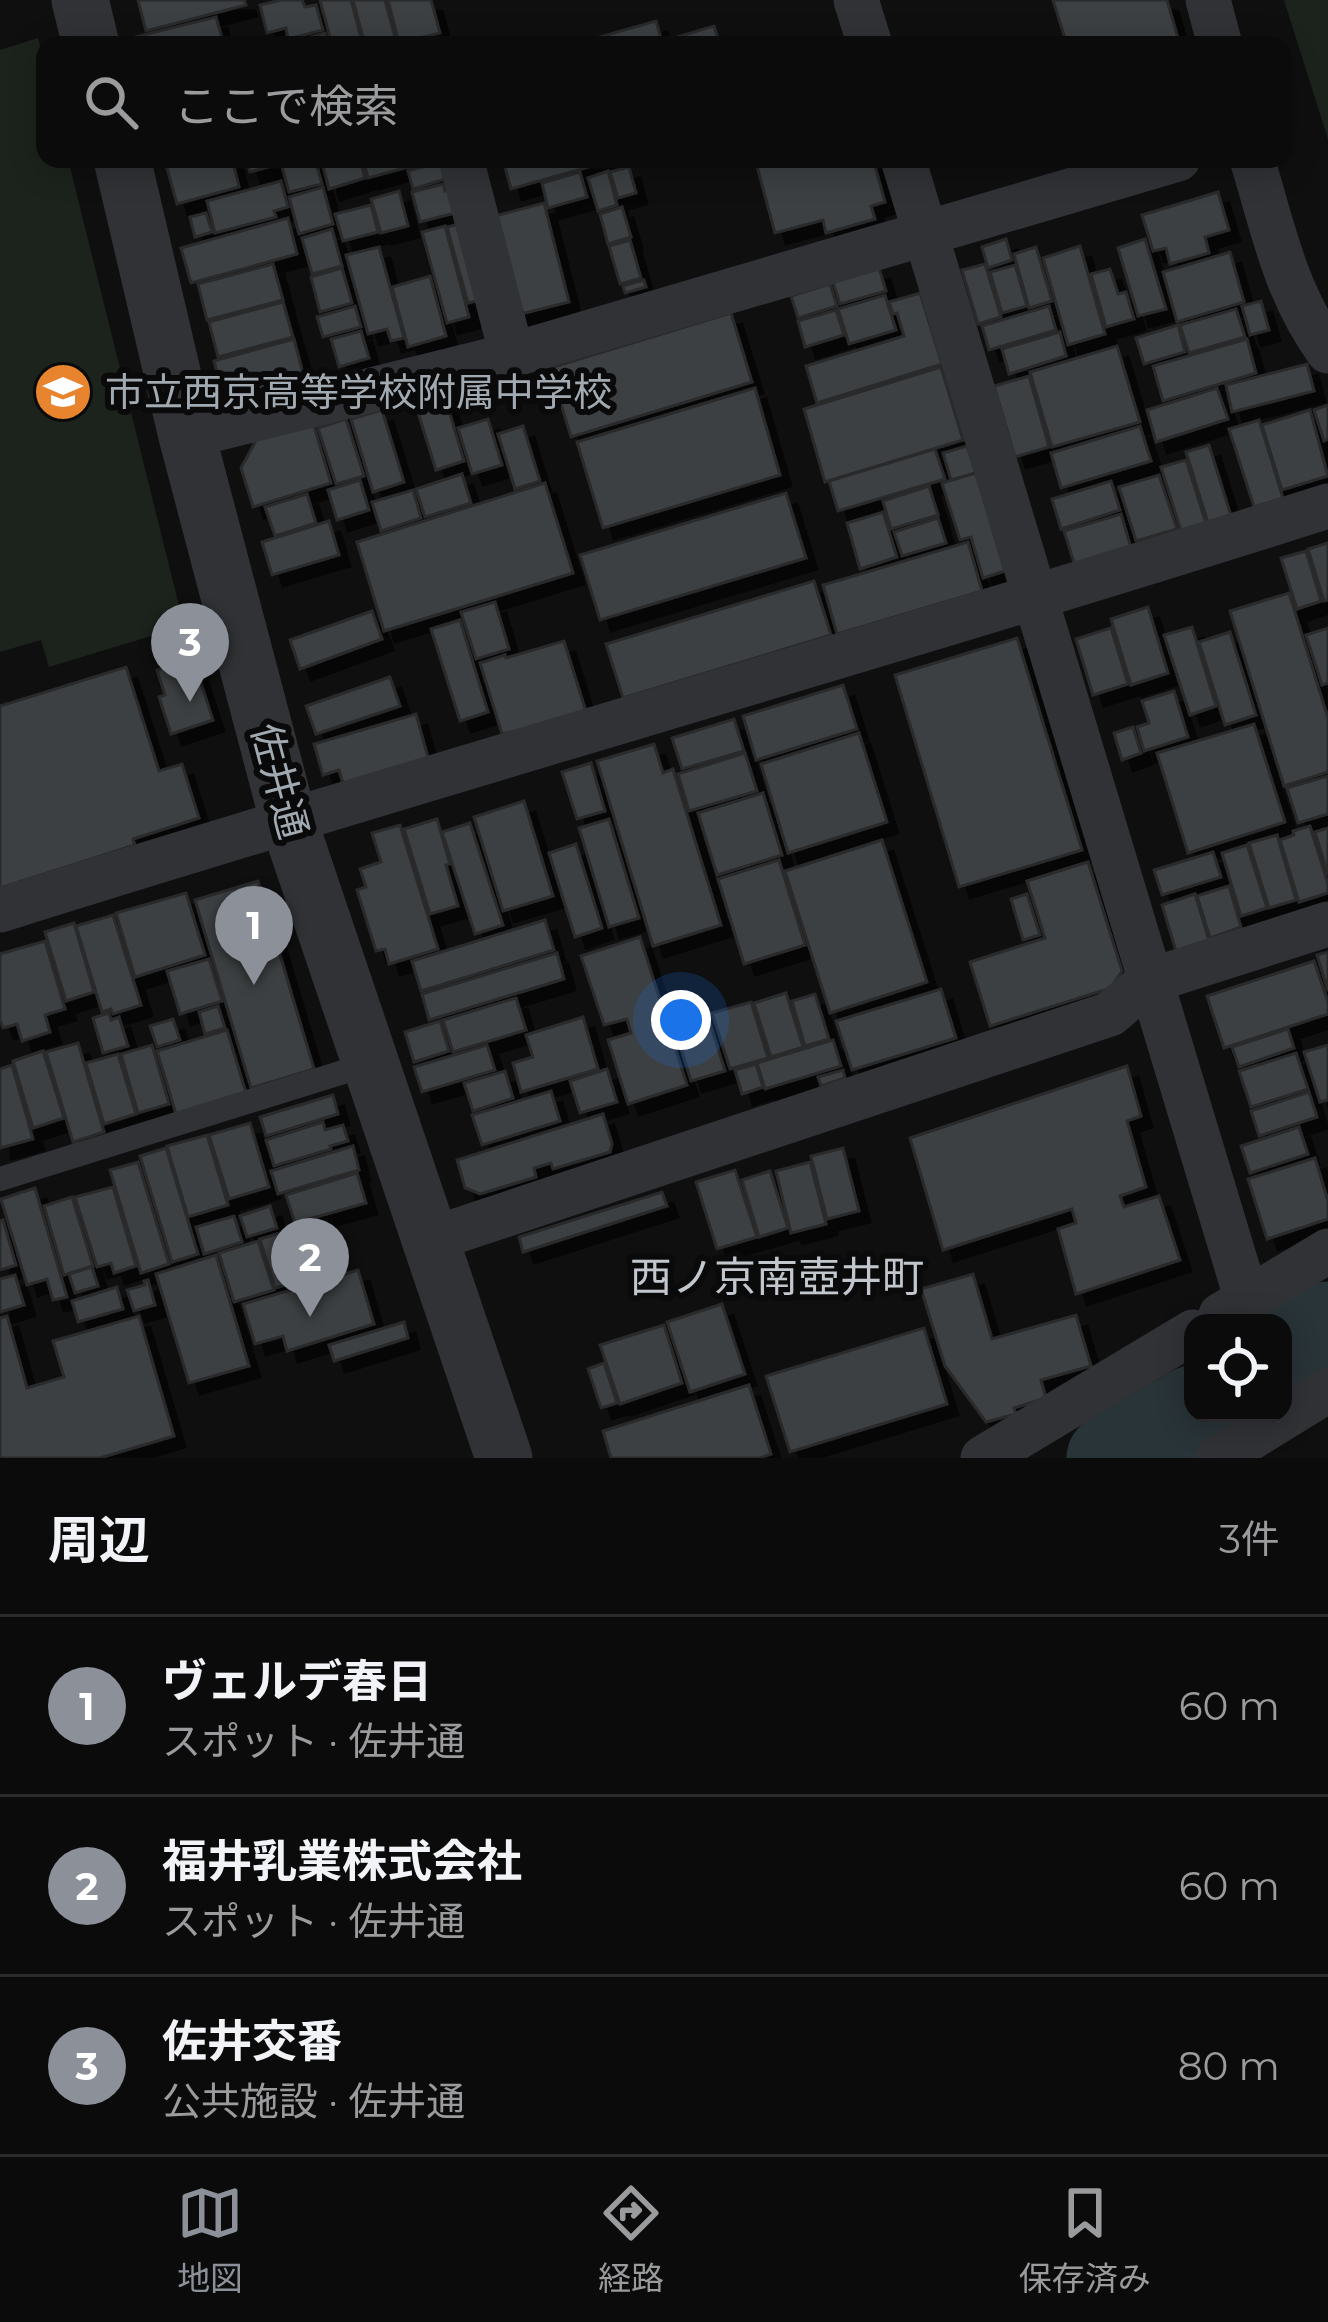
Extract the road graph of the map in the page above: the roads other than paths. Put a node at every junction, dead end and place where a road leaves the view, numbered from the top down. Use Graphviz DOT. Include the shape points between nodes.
graph roads {
  1 [pos="80,0"];
  2 [pos="856,0"];
  3 [pos="1208,0"];
  4 [pos="90,36"];
  5 [pos="867,36"];
  6 [pos="1218,36"];
  7 [pos="127,168"];
  8 [pos="463,168"];
  9 [pos="906,168"];
  10 [pos="1148,168"];
  11 [pos="1255,168"];
  12 [pos="926,235"];
  13 [pos="1328,351"];
  14 [pos="512,355"];
  15 [pos="187,436"];
  16 [pos="1328,506"];
  17 [pos="1037,598"];
  18 [pos="288,819"];
  19 [pos="0,910"];
  20 [pos="1328,924"];
  21 [pos="1149,981"];
  22 [pos="369,1064"];
  23 [pos="0,1179"];
  24 [pos="429,1240"];
  25 [pos="1328,1251"];
  26 [pos="1246,1300"];
  27 [pos="1223,1314"];
  28 [pos="1184,1337"];
  29 [pos="1328,1390"];
  30 [pos="1289,1438"];
  31 [pos="504,1458"];
  32 [pos="983,1458"];
  33 [pos="1218,1458"];
  1 -- 4 [label="street"];
  2 -- 5 [label="street"];
  3 -- 6 [label="street"];
  7 -- 15 [label="street, 佐井通"];
  8 -- 14 [label="street"];
  9 -- 12 [label="street"];
  10 -- 12 [label="street"];
  11 -- 13 [label="street" via="1290,286"];
  12 -- 14 [label="street"];
  12 -- 17 [label="street"];
  14 -- 15 [label="street"];
  15 -- 18 [label="street, 佐井通"];
  16 -- 17 [label="street"];
  17 -- 18 [label="street"];
  17 -- 21 [label="street"];
  18 -- 19 [label="street"];
  18 -- 22 [label="street, 佐井通"];
  20 -- 21 [label="street"];
  21 -- 24 [label="street" via="1110,1014"];
  21 -- 26 [label="street"];
  22 -- 23 [label="lane"];
  22 -- 24 [label="street, 佐井通"];
  24 -- 31 [label="street, 佐井通"];
  25 -- 26 [label="street"];
  26 -- 27 [label="street"];
  28 -- 32 [label="street"];
  29 -- 30 [label="street"];
  30 -- 33 [label="street"];
}
